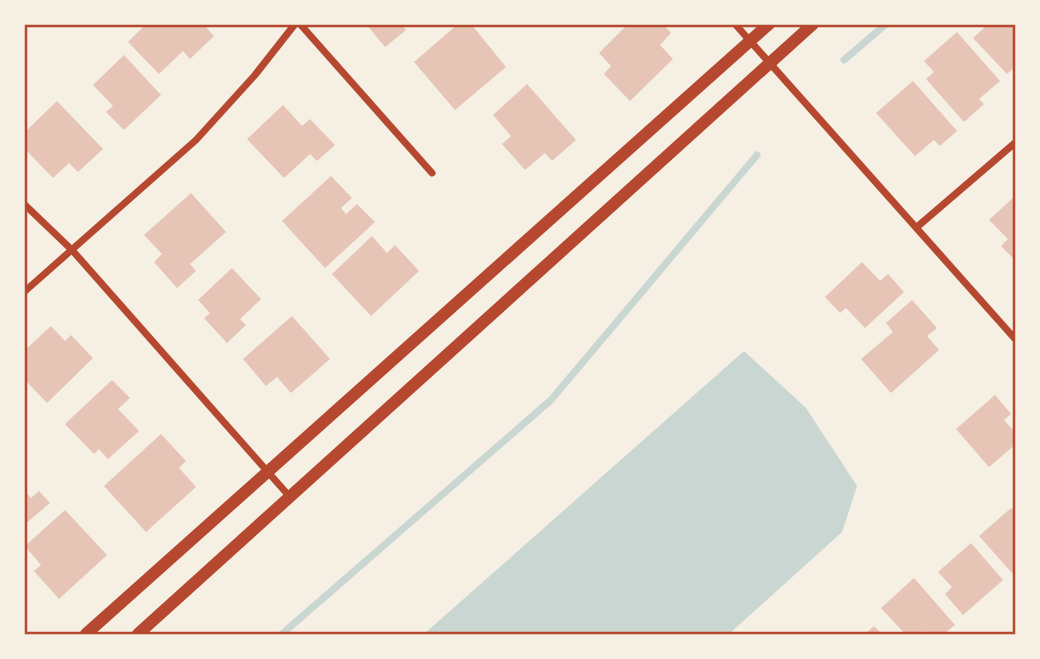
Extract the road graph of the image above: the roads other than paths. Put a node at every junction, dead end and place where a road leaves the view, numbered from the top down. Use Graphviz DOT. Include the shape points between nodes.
graph roads {
  1 [pos="297,24"];
  2 [pos="735,24"];
  3 [pos="769,24"];
  4 [pos="813,24"];
  5 [pos="750,42"];
  6 [pos="769,63"];
  7 [pos="1016,142"];
  8 [pos="432,173"];
  9 [pos="24,204"];
  10 [pos="917,227"];
  11 [pos="72,250"];
  12 [pos="24,292"];
  13 [pos="1016,340"];
  14 [pos="267,472"];
  15 [pos="290,498"];
  16 [pos="86,635"];
  17 [pos="138,635"];
  1 -- 8 [label="street"];
  1 -- 11 [label="street" via="195,140"];
  2 -- 5 [label="street"];
  3 -- 5 [label="street"];
  4 -- 6 [label="street"];
  5 -- 6 [label="street"];
  5 -- 14 [label="street"];
  6 -- 10 [label="street"];
  6 -- 15 [label="street"];
  7 -- 10 [label="street"];
  9 -- 11 [label="street"];
  10 -- 13 [label="street"];
  11 -- 12 [label="street"];
  11 -- 14 [label="street"];
  14 -- 15 [label="street"];
  14 -- 16 [label="street"];
  15 -- 17 [label="street"];
}
